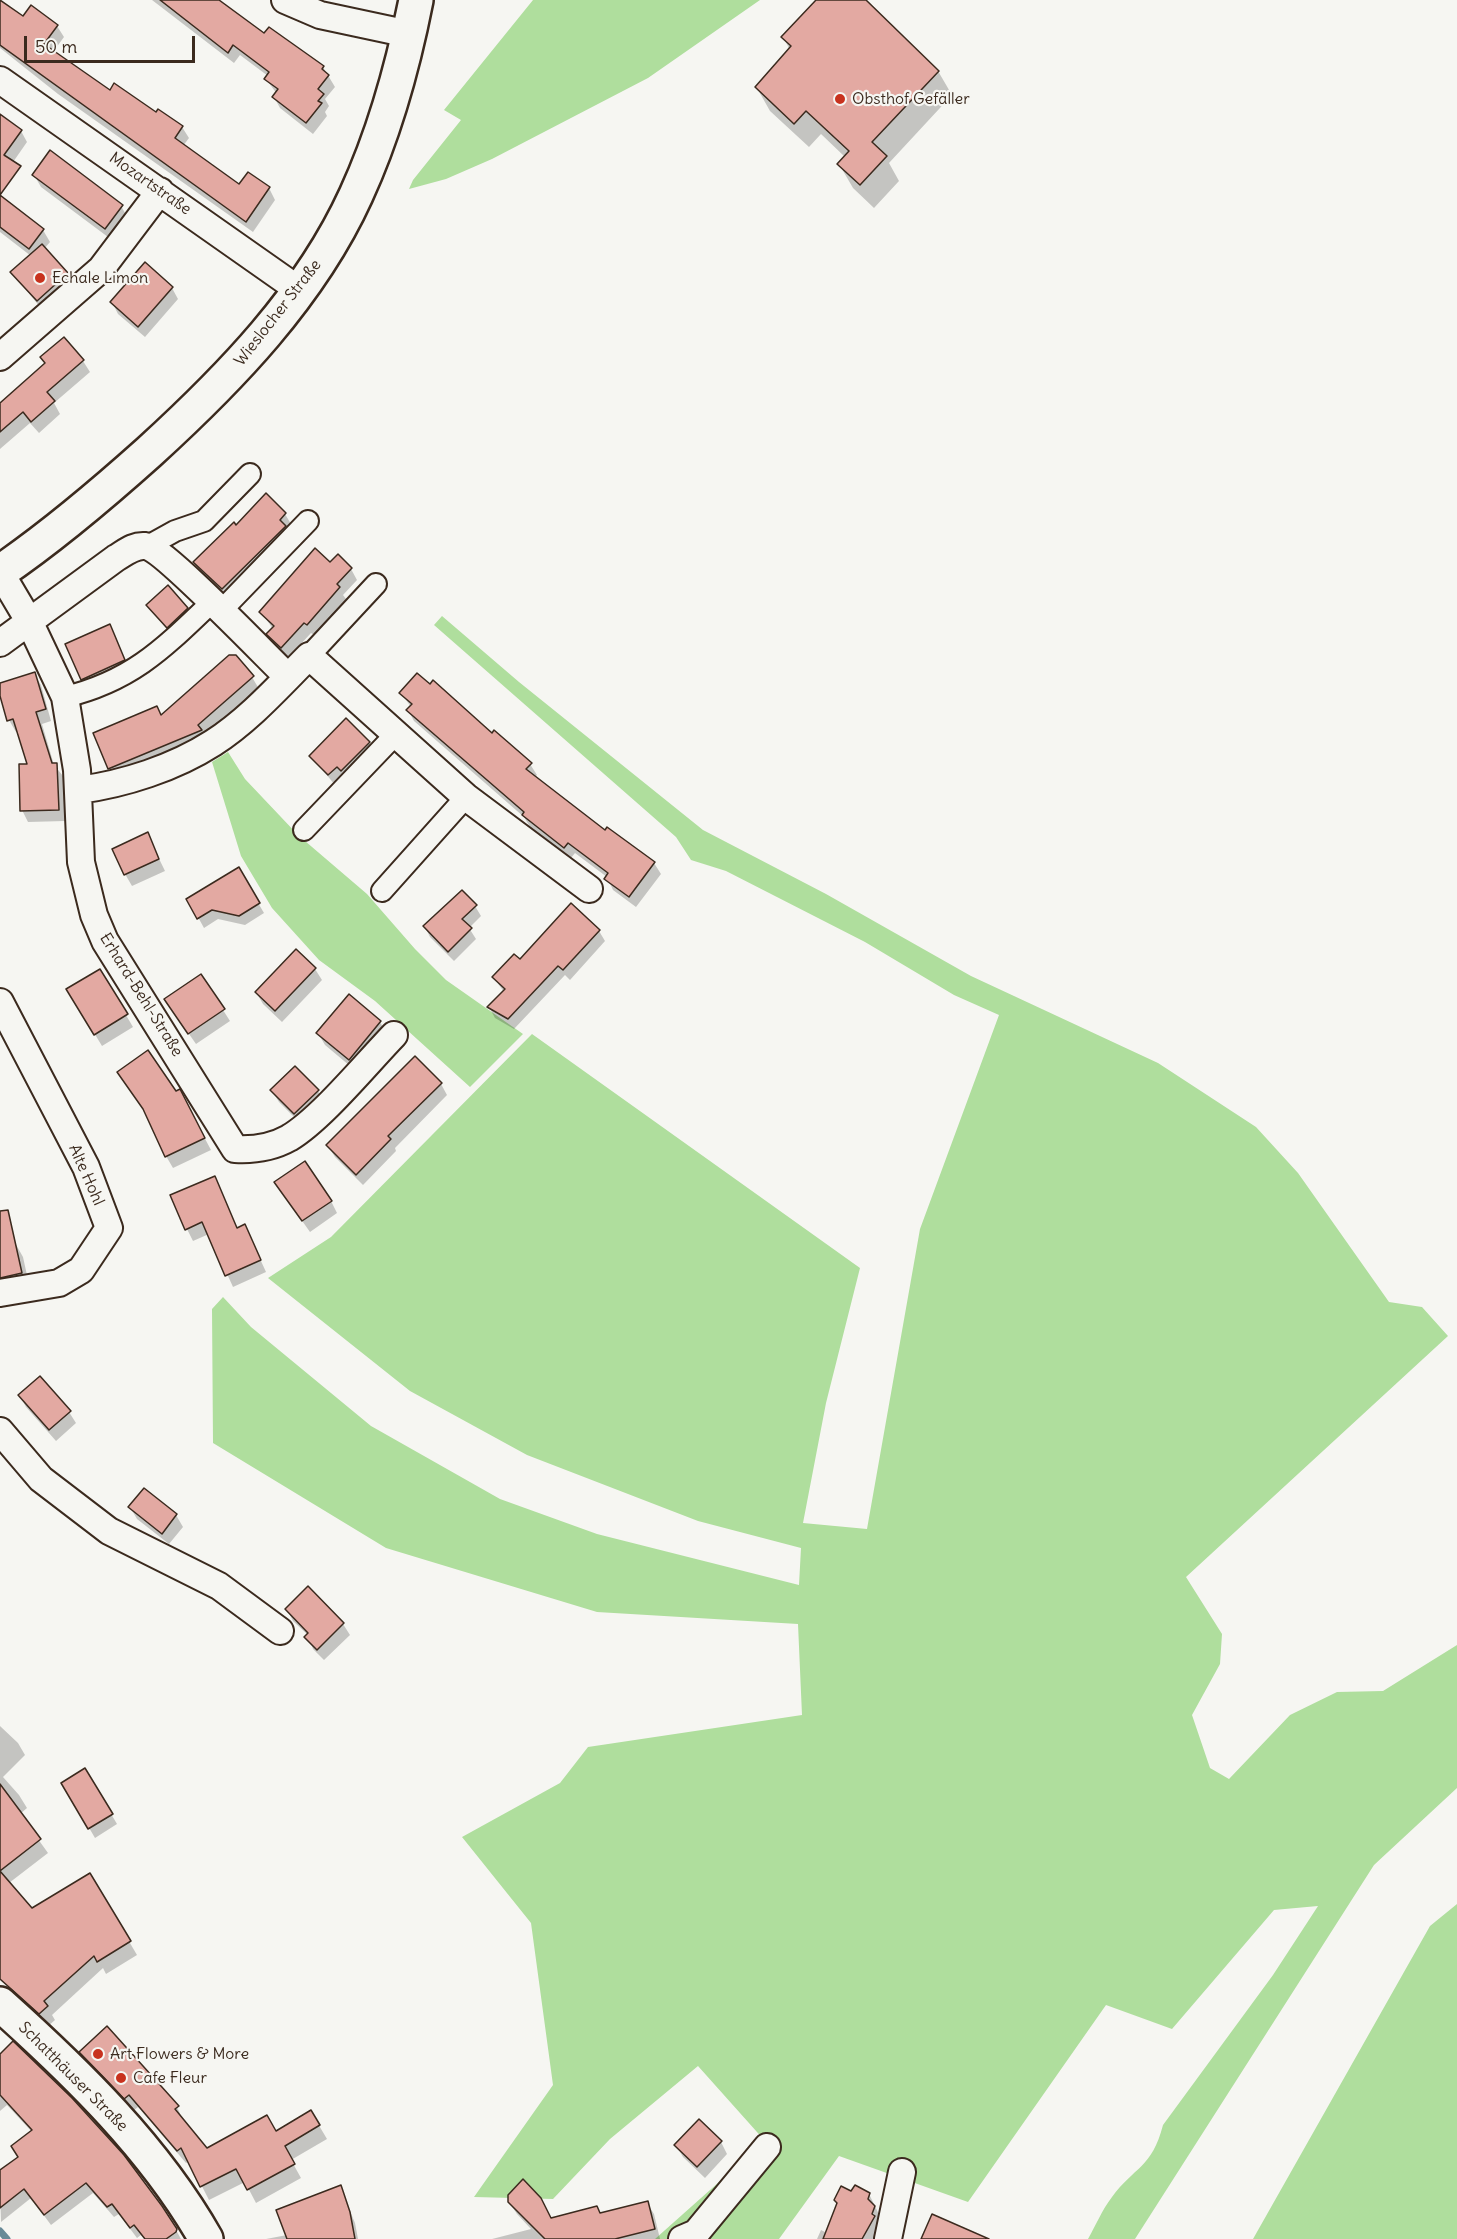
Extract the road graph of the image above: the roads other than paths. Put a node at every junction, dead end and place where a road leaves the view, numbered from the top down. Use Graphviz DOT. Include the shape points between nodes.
graph roads {
  1 [pos="285,0"];
  2 [pos="416,0"];
  3 [pos="409,34"];
  4 [pos="0,80"];
  5 [pos="160,190"];
  6 [pos="299,290"];
  7 [pos="0,357"];
  8 [pos="250,474"];
  9 [pos="308,521"];
  10 [pos="148,546"];
  11 [pos="0,572"];
  12 [pos="376,584"];
  13 [pos="216,607"];
  14 [pos="29,621"];
  15 [pos="0,643"];
  16 [pos="309,656"];
  17 [pos="288,677"];
  18 [pos="65,697"];
  19 [pos="395,735"];
  20 [pos="79,790"];
  21 [pos="466,797"];
  22 [pos="304,830"];
  23 [pos="589,890"];
  24 [pos="382,891"];
  25 [pos="0,1002"];
  26 [pos="394,1035"];
  27 [pos="0,1293"];
  28 [pos="0,1431"];
  29 [pos="280,1631"];
  30 [pos="0,2004"];
  31 [pos="767,2147"];
  32 [pos="902,2172"];
  33 [pos="206,2239"];
  34 [pos="682,2239"];
  35 [pos="888,2239"];
  1 -- 3 [label="street" via="320,15"];
  2 -- 3 [label="main road, Wieslocher Straße"];
  3 -- 6 [label="main road, Wieslocher Straße" via="382,126 356,195"];
  4 -- 5 [label="street, Mozartstraße"];
  5 -- 6 [label="street, Mozartstraße"];
  5 -- 7 [label="street" via="102,269"];
  6 -- 11 [label="main road, Wieslocher Straße" via="247,356 182,422 47,541"];
  8 -- 10 [label="street" via="204,521"];
  9 -- 13 [label="street"];
  10 -- 13 [label="street"];
  10 -- 14 [label="street" via="134,547 116,558"];
  11 -- 14 [label="street, Erhard-Behl-Straße"];
  12 -- 16 [label="street"];
  13 -- 17 [label="street"];
  13 -- 18 [label="street" via="127,675"];
  14 -- 15 [label="street"];
  14 -- 18 [label="street, Erhard-Behl-Straße"];
  16 -- 17 [label="street"];
  16 -- 19 [label="street"];
  17 -- 20 [label="street" via="212,743 138,777"];
  18 -- 20 [label="street, Erhard-Behl-Straße"];
  19 -- 21 [label="street"];
  19 -- 22 [label="street"];
  20 -- 26 [label="street, Erhard-Behl-Straße" via="81,862 94,915 105,940 235,1149 275,1144 307,1125"];
  21 -- 23 [label="street"];
  21 -- 24 [label="street"];
  25 -- 27 [label="street, Alte Hohl" via="86,1167 109,1228 81,1270 60,1284"];
  28 -- 29 [label="street" via="41,1479 109,1531 219,1586"];
  30 -- 33 [label="main road, Schatthäuser Straße" via="97,2096 152,2160"];
  31 -- 34 [label="street" via="696,2233"];
  32 -- 35 [label="street"];
}
